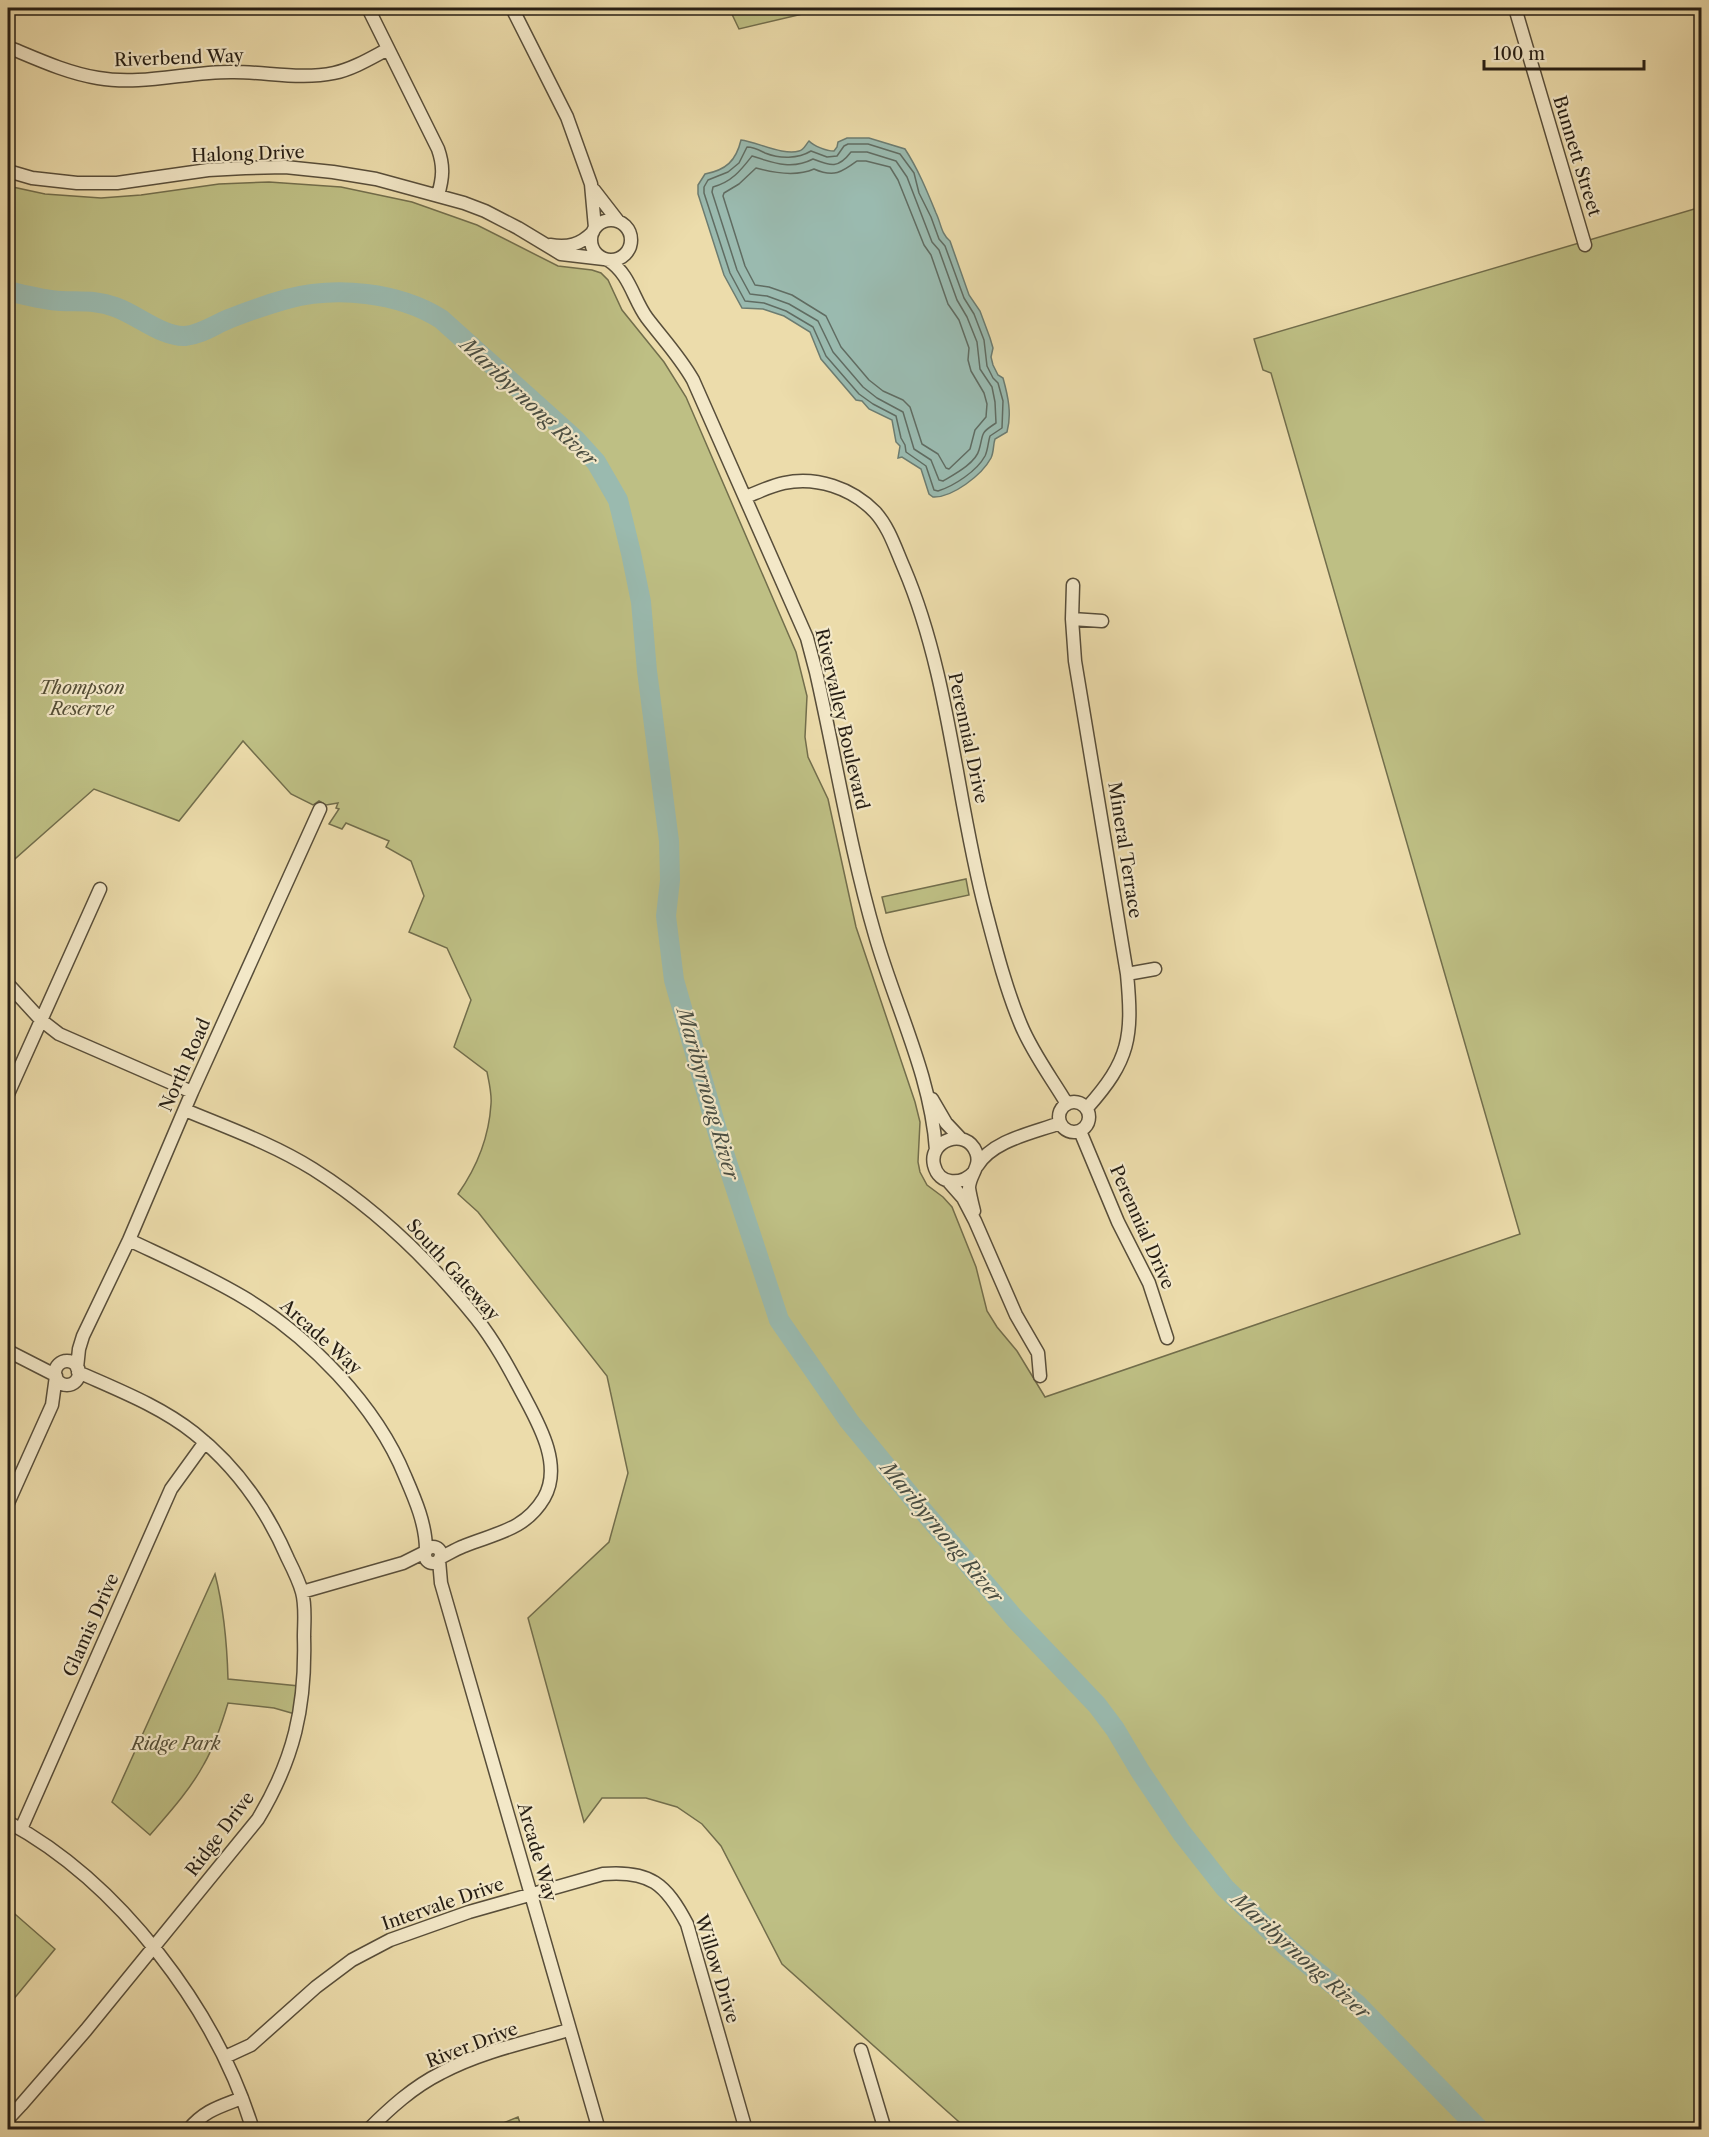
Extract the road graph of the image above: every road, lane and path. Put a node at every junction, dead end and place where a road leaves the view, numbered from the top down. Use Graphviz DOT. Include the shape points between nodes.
graph roads {
  1 [pos="368,8"];
  2 [pos="512,8"];
  3 [pos="1515,8"];
  4 [pos="8,47"];
  5 [pos="388,49"];
  6 [pos="8,171"];
  7 [pos="591,184"];
  8 [pos="438,195"];
  9 [pos="618,221"];
  10 [pos="594,230"];
  11 [pos="631,243"];
  12 [pos="549,245"];
  13 [pos="1585,245"];
  14 [pos="606,260"];
  15 [pos="630,284"];
  16 [pos="746,497"];
  17 [pos="1073,585"];
  18 [pos="1072,619"];
  19 [pos="1102,621"];
  20 [pos="320,809"];
  21 [pos="100,889"];
  22 [pos="1155,969"];
  23 [pos="1127,974"];
  24 [pos="8,984"];
  25 [pos="41,1020"];
  26 [pos="925,1085"];
  27 [pos="192,1092"];
  28 [pos="8,1094"];
  29 [pos="1067,1104"];
  30 [pos="1087,1108"];
  31 [pos="185,1110"];
  32 [pos="1060,1124"];
  33 [pos="1080,1131"];
  34 [pos="1019,1138"];
  35 [pos="964,1140"];
  36 [pos="936,1150"];
  37 [pos="976,1169"];
  38 [pos="948,1181"];
  39 [pos="975,1221"];
  40 [pos="129,1240"];
  41 [pos="1167,1338"];
  42 [pos="8,1351"];
  43 [pos="68,1372"];
  44 [pos="1040,1376"];
  45 [pos="205,1442"];
  46 [pos="8,1503"];
  47 [pos="432,1555"];
  48 [pos="302,1592"];
  49 [pos="8,1822"];
  50 [pos="21,1829"];
  51 [pos="530,1894"];
  52 [pos="154,1947"];
  53 [pos="569,2030"];
  54 [pos="861,2050"];
  55 [pos="225,2057"];
  56 [pos="242,2098"];
  57 [pos="8,2119"];
  58 [pos="188,2130"];
  59 [pos="253,2130"];
  60 [pos="368,2130"];
  61 [pos="599,2130"];
  62 [pos="747,2130"];
  63 [pos="885,2130"];
  1 -- 5 [label="street"];
  2 -- 7 [label="street" via="565,111"];
  3 -- 13 [label="street, Bunnett Street"];
  4 -- 5 [label="street, Riverbend Way" via="68,71 126,81 234,72 310,77 336,73"];
  5 -- 8 [label="street" via="438,148 443,175"];
  6 -- 8 [label="street, Halong Drive" via="77,183 117,183 208,170 285,167 333,171"];
  7 -- 9 [label="street"];
  7 -- 10 [label="street"];
  8 -- 12 [label="street, Halong Drive" via="486,211"];
  9 -- 10 [label="street" via="605,221"];
  9 -- 11 [label="street" via="628,230"];
  10 -- 12 [label="street" via="571,246"];
  10 -- 14 [label="street" via="593,248"];
  11 -- 14 [label="street" via="620,258"];
  11 -- 15 [label="street, Rivervalley Boulevard"];
  12 -- 14 [label="street, Halong Drive" via="561,254"];
  14 -- 15 [label="street, Rivervalley Boulevard"];
  15 -- 16 [label="street, Rivervalley Boulevard" via="647,317 693,380"];
  16 -- 26 [label="street, Rivervalley Boulevard" via="807,638 866,906"];
  16 -- 29 [label="street, Perennial Drive" via="784,483 828,484 868,506 890,537 929,639 985,904 1014,1006 1044,1070"];
  17 -- 18 [label="street, Mineral Terrace"];
  18 -- 19 [label="street"];
  18 -- 23 [label="street, Mineral Terrace" via="1075,661"];
  20 -- 27 [label="street, North Road"];
  21 -- 25 [label="street"];
  22 -- 23 [label="street"];
  23 -- 30 [label="street, Mineral Terrace" via="1129,1036 1120,1065"];
  24 -- 25 [label="street"];
  25 -- 27 [label="street" via="59,1034"];
  25 -- 28 [label="street"];
  26 -- 35 [label="street, Rivervalley Boulevard" via="946,1123"];
  26 -- 36 [label="street, Rivervalley Boulevard"];
  27 -- 31 [label="street, North Road"];
  29 -- 30 [label="street" via="1078,1102"];
  29 -- 32 [label="street" via="1060,1112"];
  30 -- 33 [label="street" via="1088,1124"];
  31 -- 40 [label="street, North Road"];
  31 -- 47 [label="street, South Gateway" via="267,1144 359,1201 420,1256 477,1319 531,1408 551,1465 545,1495 528,1518 507,1531"];
  32 -- 33 [label="street" via="1069,1131"];
  32 -- 34 [label="street"];
  33 -- 41 [label="street, Perennial Drive" via="1118,1222 1149,1283"];
  34 -- 35 [label="street" via="980,1145"];
  34 -- 37 [label="street" via="988,1152"];
  35 -- 36 [label="street" via="947,1140"];
  35 -- 37 [label="street" via="976,1152"];
  36 -- 38 [label="street" via="936,1172"];
  37 -- 38 [label="street" via="963,1181"];
  37 -- 39 [label="street" via="969,1187"];
  38 -- 39 [label="street"];
  39 -- 44 [label="street" via="1016,1315 1038,1353"];
  40 -- 43 [label="street, North Road"];
  40 -- 47 [label="street, Arcade Way" via="244,1297 275,1318 342,1379 387,1437 414,1496"];
  42 -- 43 [label="street, Ridge Drive"];
  43 -- 45 [label="street, Ridge Drive" via="169,1415"];
  43 -- 46 [label="street, North Road"];
  45 -- 48 [label="street, Ridge Drive" via="230,1464 256,1498"];
  45 -- 50 [label="street, Glamis Drive" via="171,1489"];
  47 -- 48 [label="street, South Gateway"];
  47 -- 51 [label="street, Arcade Way"];
  48 -- 52 [label="street, Ridge Drive" via="303,1695 282,1771 258,1819"];
  49 -- 50 [label="street"];
  50 -- 52 [label="street" via="98,1888"];
  51 -- 53 [label="street, Arcade Way"];
  51 -- 55 [label="street, Intervale Drive" via="421,1927 352,1960 251,2045"];
  51 -- 62 [label="street, Willow Drive" via="618,1873 641,1875 669,1894 687,1924"];
  52 -- 55 [label="street"];
  52 -- 57 [label="street, Ridge Drive"];
  53 -- 60 [label="street, River Drive" via="442,2072 391,2107"];
  53 -- 61 [label="street, Arcade Way"];
  54 -- 63 [label="street"];
  55 -- 56 [label="street"];
  56 -- 58 [label="street" via="208,2110"];
  56 -- 59 [label="street"];
}
